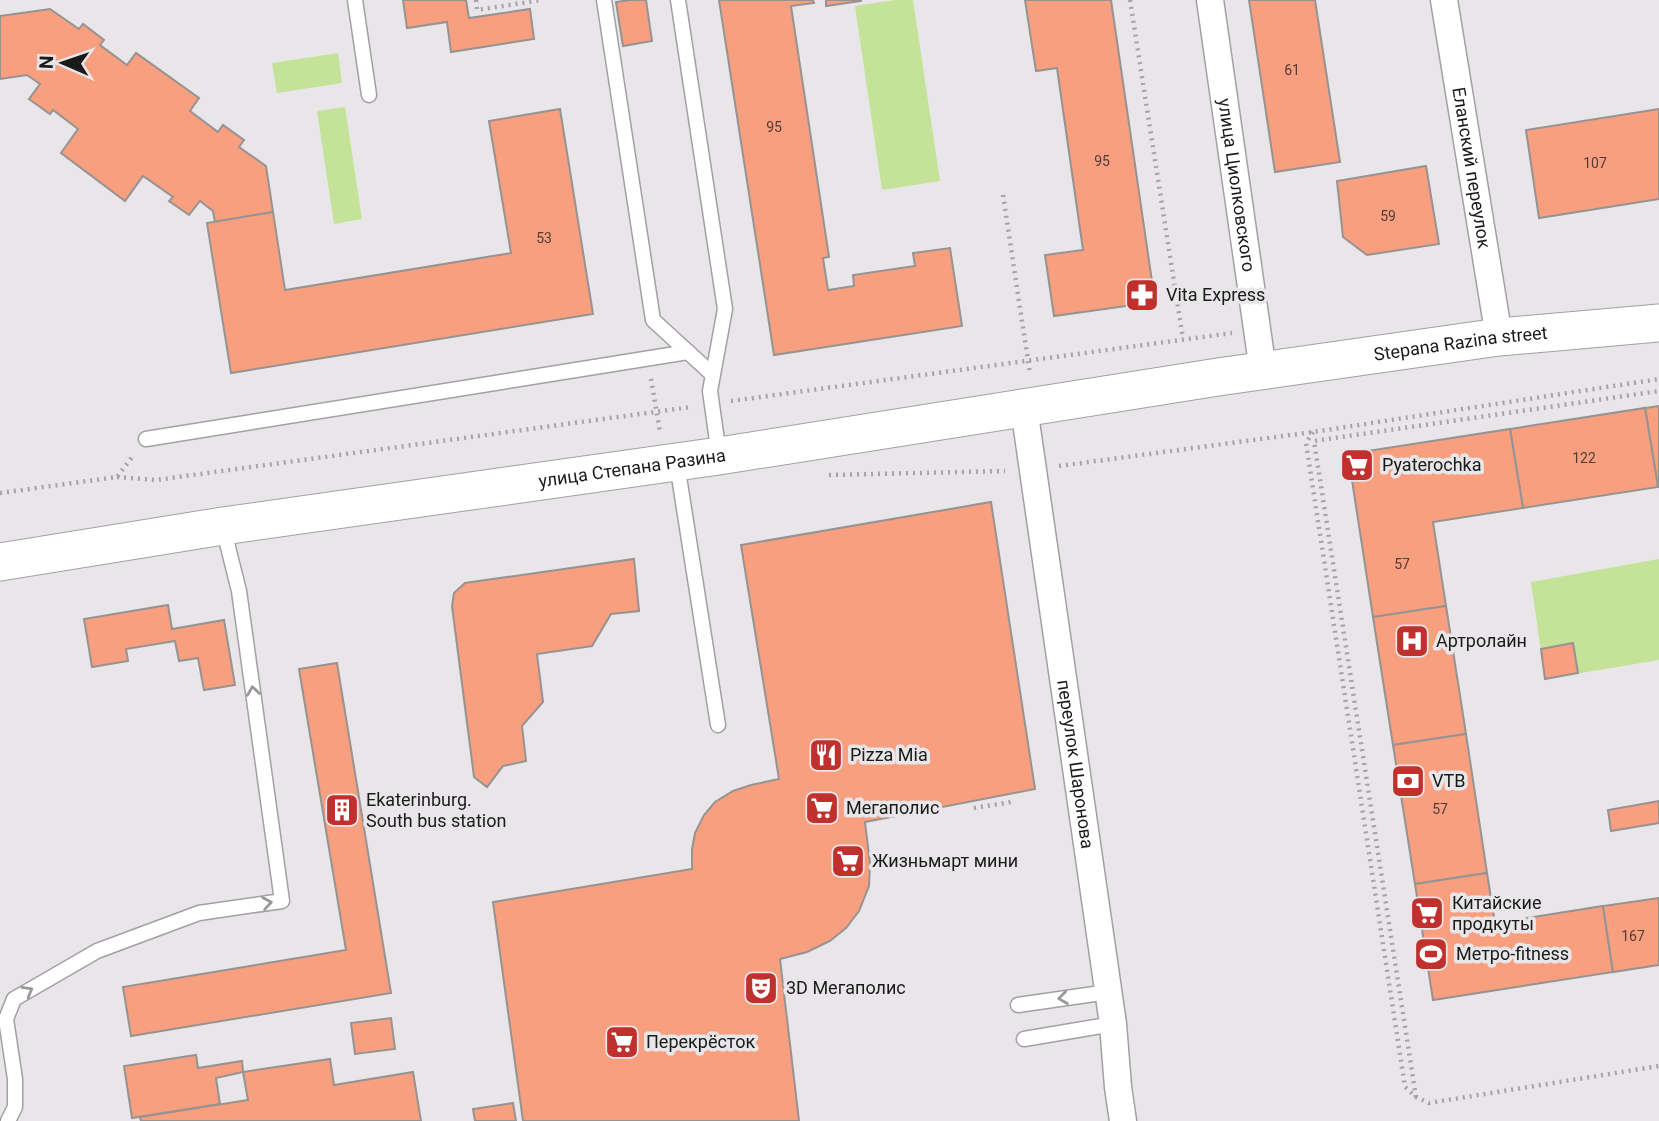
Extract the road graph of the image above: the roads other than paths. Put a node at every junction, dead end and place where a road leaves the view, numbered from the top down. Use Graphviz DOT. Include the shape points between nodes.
graph roads {
  1 [pos="355,0"];
  2 [pos="604,0"];
  3 [pos="678,0"];
  4 [pos="1210,0"];
  5 [pos="1444,0"];
  6 [pos="369,95"];
  7 [pos="1659,324"];
  8 [pos="1499,337"];
  9 [pos="688,352"];
  10 [pos="1263,371"];
  11 [pos="712,374"];
  12 [pos="1027,394"];
  13 [pos="146,439"];
  14 [pos="719,456"];
  15 [pos="676,461"];
  16 [pos="223,526"];
  17 [pos="0,562"];
  18 [pos="718,725"];
  19 [pos="1108,992"];
  20 [pos="1018,1005"];
  21 [pos="1113,1024"];
  22 [pos="1024,1039"];
  23 [pos="8,1121"];
  24 [pos="1123,1121"];
  1 -- 6 [label="lane"];
  2 -- 9 [label="lane" via="653,320"];
  3 -- 11 [label="lane" via="725,309"];
  4 -- 10 [label="street, улица Циолковского"];
  5 -- 8 [label="street, Еланский переулок"];
  7 -- 8 [label="street, Stepana Razina street"];
  8 -- 10 [label="street, Stepana Razina street"];
  9 -- 11 [label="lane"];
  9 -- 13 [label="lane"];
  10 -- 12 [label="street, улица Степана Разина"];
  11 -- 14 [label="lane"];
  12 -- 14 [label="street, улица Степана Разина"];
  12 -- 19 [label="street, переулок Шаронова"];
  14 -- 15 [label="street, улица Степана Разина"];
  15 -- 16 [label="street, улица Степана Разина"];
  15 -- 18 [label="lane"];
  16 -- 17 [label="street, улица Степана Разина"];
  23 -- 16 [label="lane, one-way" via="15,1107 15,1079 6,1019 14,999 97,951 199,913 282,901 239,591"];
  19 -- 20 [label="lane, one-way"];
  19 -- 21 [label="street, переулок Шаронова"];
  21 -- 22 [label="lane"];
  21 -- 24 [label="street, переулок Шаронова"];
}
